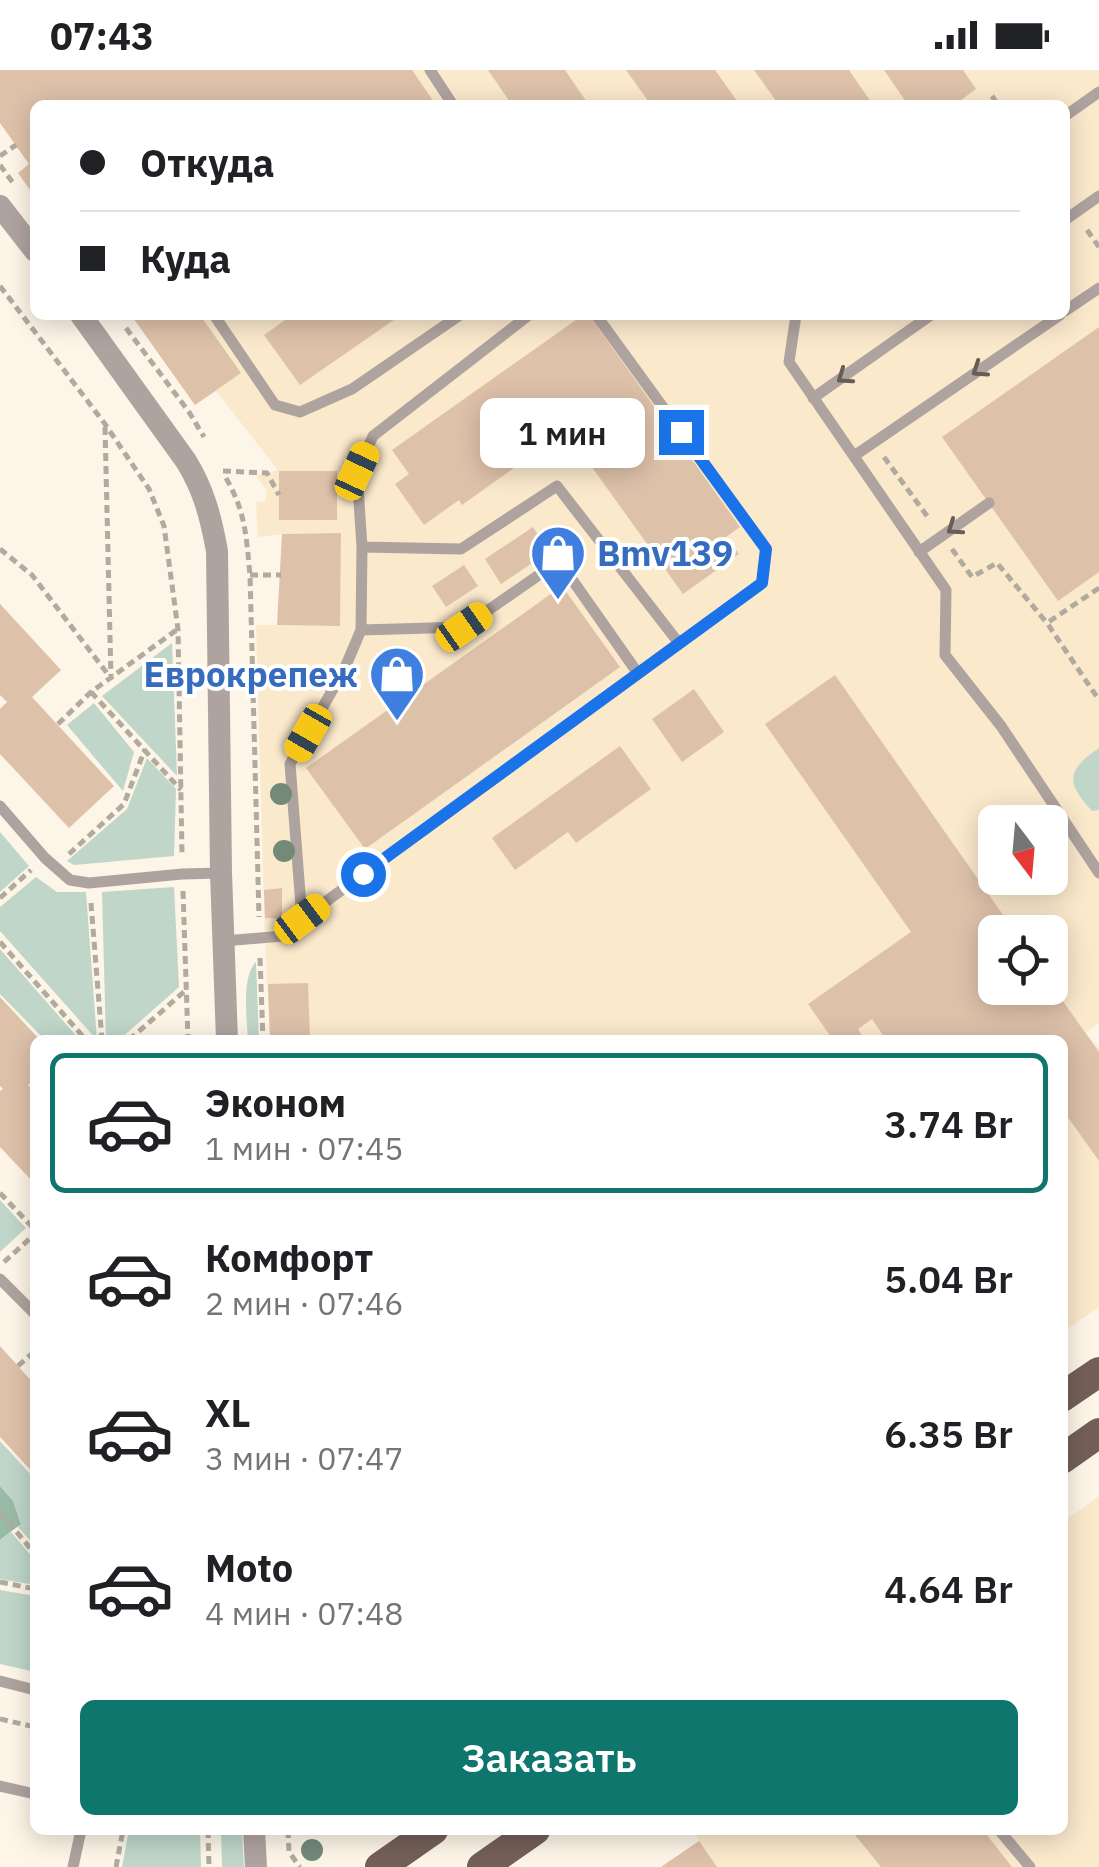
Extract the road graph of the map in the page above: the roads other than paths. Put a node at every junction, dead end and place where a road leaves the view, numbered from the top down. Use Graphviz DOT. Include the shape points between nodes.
graph roads {
  1 [pos="430,70"];
  2 [pos="1099,92"];
  3 [pos="451,100"];
  4 [pos="1070,112"];
  5 [pos="1099,196"];
  6 [pos="0,206"];
  7 [pos="1070,216"];
  8 [pos="30,238"];
  9 [pos="1099,288"];
  10 [pos="1070,308"];
  11 [pos="85,320"];
  12 [pos="217,320"];
  13 [pos="453,320"];
  14 [pos="523,320"];
  15 [pos="600,320"];
  16 [pos="795,320"];
  17 [pos="924,320"];
  18 [pos="1052,320"];
  19 [pos="814,398"];
  20 [pos="854,456"];
  21 [pos="989,504"];
  22 [pos="362,547"];
  23 [pos="920,552"];
  24 [pos="361,630"];
  25 [pos="678,642"];
  26 [pos="637,672"];
  27 [pos="0,806"];
  28 [pos="221,873"];
  29 [pos="1099,873"];
  30 [pos="302,919"];
  31 [pos="224,941"];
  32 [pos="227,1035"];
  33 [pos="0,1279"];
  34 [pos="30,1309"];
  35 [pos="1099,1372"];
  36 [pos="1068,1393"];
  37 [pos="1099,1433"];
  38 [pos="1068,1455"];
  39 [pos="0,1681"];
  40 [pos="30,1689"];
  41 [pos="0,1786"];
  42 [pos="30,1793"];
  43 [pos="80,1835"];
  44 [pos="254,1835"];
  45 [pos="426,1835"];
  46 [pos="528,1835"];
  47 [pos="1004,1835"];
  48 [pos="73,1867"];
  49 [pos="256,1867"];
  50 [pos="380,1867"];
  51 [pos="482,1867"];
  52 [pos="1030,1867"];
  1 -- 3 [label="lane"];
  2 -- 4 [label="lane"];
  5 -- 7 [label="lane"];
  6 -- 8 [label="street"];
  9 -- 10 [label="lane"];
  11 -- 28 [label="street" via="186,461 208,507 217,551"];
  12 -- 13 [label="lane" via="275,406 300,412 352,389"];
  14 -- 22 [label="lane" via="374,436 357,471"];
  15 -- 25 [label="lane" via="766,549 762,583"];
  16 -- 19 [label="lane" via="789,362"];
  17 -- 19 [label="lane, one-way"];
  18 -- 20 [label="lane, one-way"];
  19 -- 20 [label="lane"];
  20 -- 23 [label="lane"];
  21 -- 23 [label="lane, one-way"];
  22 -- 24 [label="lane"];
  22 -- 25 [label="lane" via="461,548 558,486"];
  23 -- 29 [label="lane" via="946,590 945,656 1001,726"];
  24 -- 26 [label="lane" via="464,627 559,561"];
  24 -- 30 [label="lane" via="290,764"];
  25 -- 26 [label="lane"];
  26 -- 30 [label="lane"];
  27 -- 28 [label="lane" via="70,880"];
  28 -- 31 [label="street"];
  30 -- 31 [label="lane" via="283,936"];
  31 -- 32 [label="street"];
  33 -- 34 [label="lane"];
  35 -- 36 [label="main road"];
  37 -- 38 [label="main road"];
  39 -- 40 [label="lane"];
  41 -- 42 [label="lane"];
  43 -- 48 [label="lane"];
  44 -- 49 [label="street"];
  45 -- 50 [label="main road"];
  46 -- 51 [label="main road"];
  47 -- 52 [label="lane"];
}
